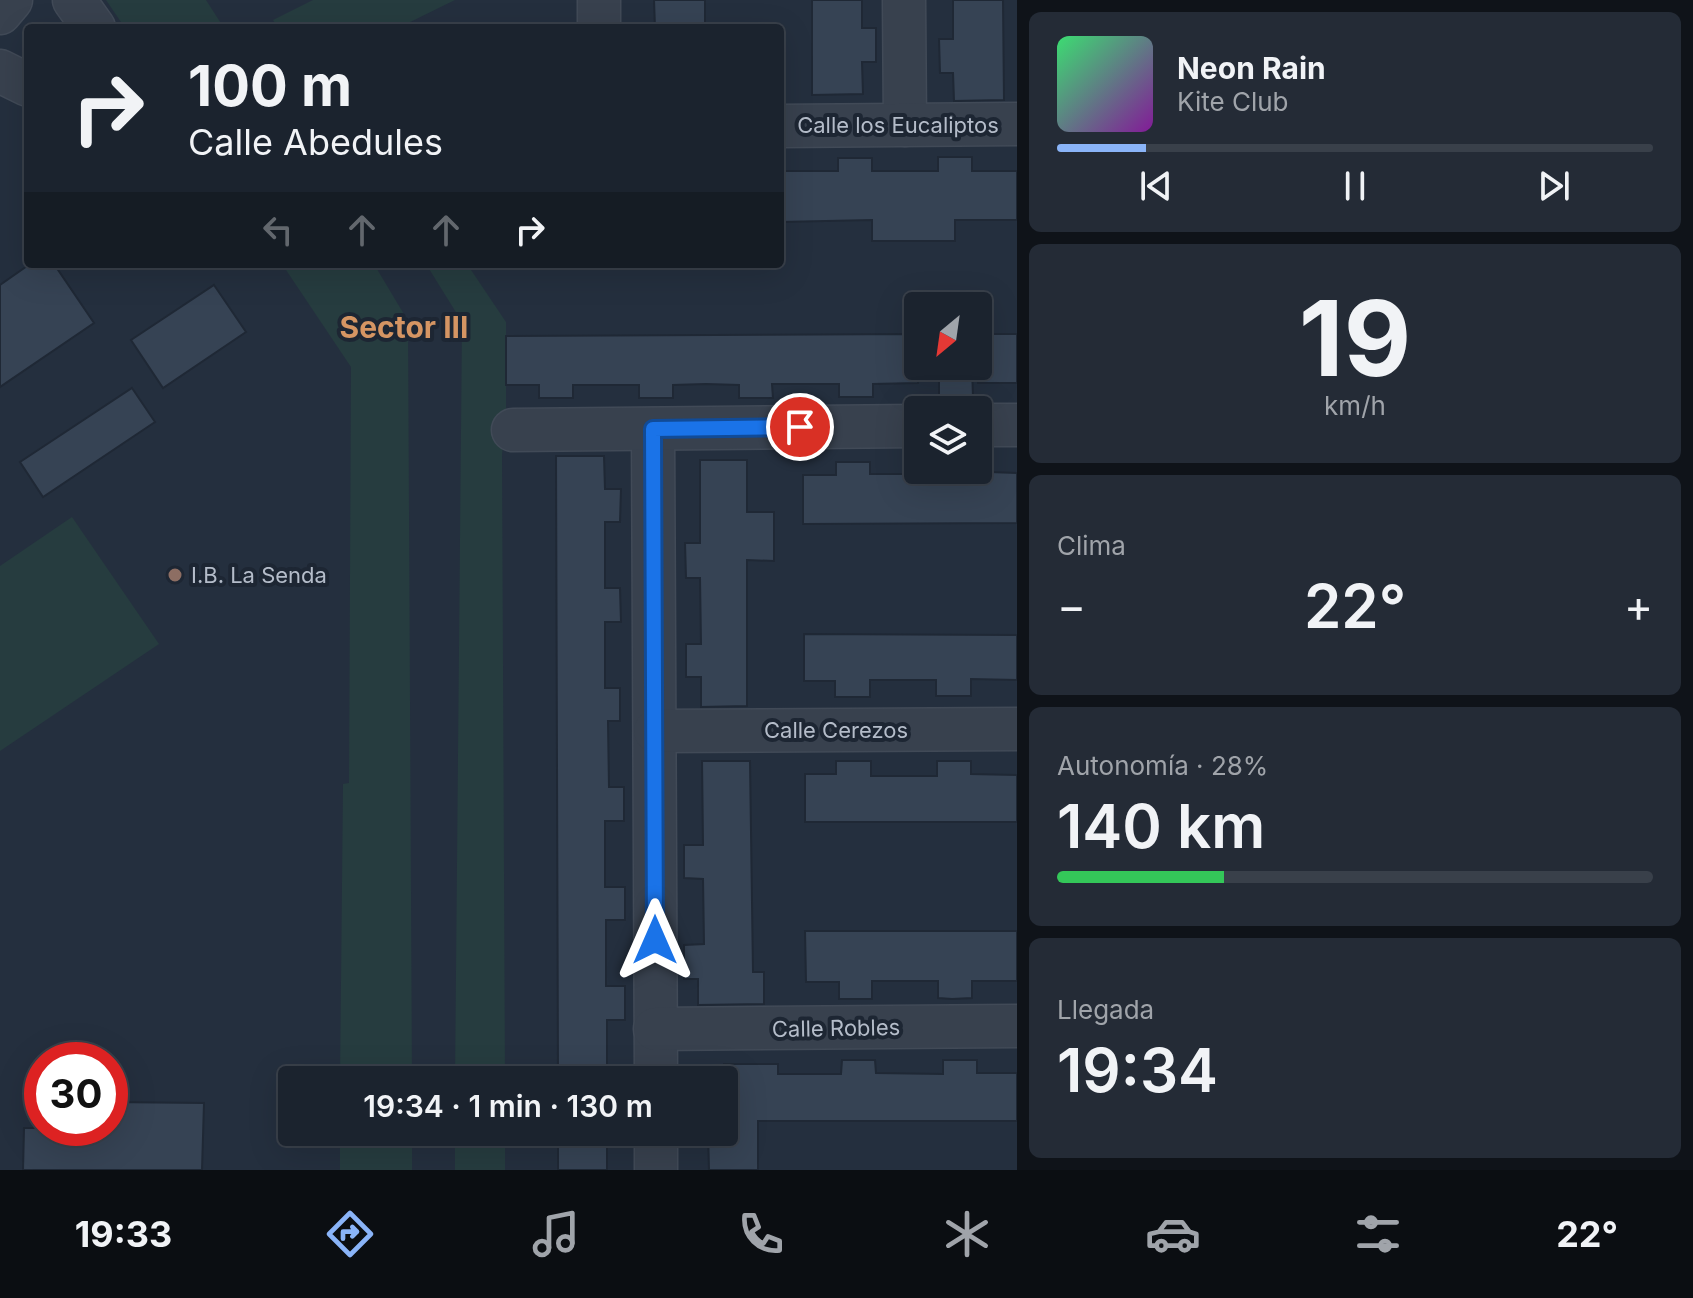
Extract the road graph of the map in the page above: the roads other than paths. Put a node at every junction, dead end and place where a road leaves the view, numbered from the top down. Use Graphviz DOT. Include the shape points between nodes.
graph roads {
  1 [pos="11,0"];
  2 [pos="74,0"];
  3 [pos="599,0"];
  4 [pos="904,0"];
  5 [pos="0,13"];
  6 [pos="91,24"];
  7 [pos="599,24"];
  8 [pos="0,71"];
  9 [pos="24,83"];
  10 [pos="1017,124"];
  11 [pos="905,125"];
  12 [pos="784,126"];
  13 [pos="992,425"];
  14 [pos="1017,425"];
  15 [pos="904,426"];
  16 [pos="653,429"];
  17 [pos="513,430"];
  18 [pos="1017,729"];
  19 [pos="655,731"];
  20 [pos="1017,1026"];
  21 [pos="655,1029"];
  22 [pos="656,1066"];
  23 [pos="656,1146"];
  24 [pos="656,1170"];
  1 -- 5 [label="street"];
  2 -- 6 [label="street"];
  3 -- 7 [label="street"];
  4 -- 11 [label="street"];
  8 -- 9 [label="street"];
  10 -- 11 [label="street, Calle los Eucaliptos"];
  11 -- 12 [label="street, Calle los Eucaliptos"];
  13 -- 14 [label="street"];
  15 -- 16 [label="street"];
  16 -- 17 [label="street"];
  16 -- 19 [label="street"];
  18 -- 19 [label="street, Calle Cerezos"];
  19 -- 21 [label="street"];
  20 -- 21 [label="street, Calle Robles"];
  21 -- 22 [label="street"];
  23 -- 24 [label="street"];
}
